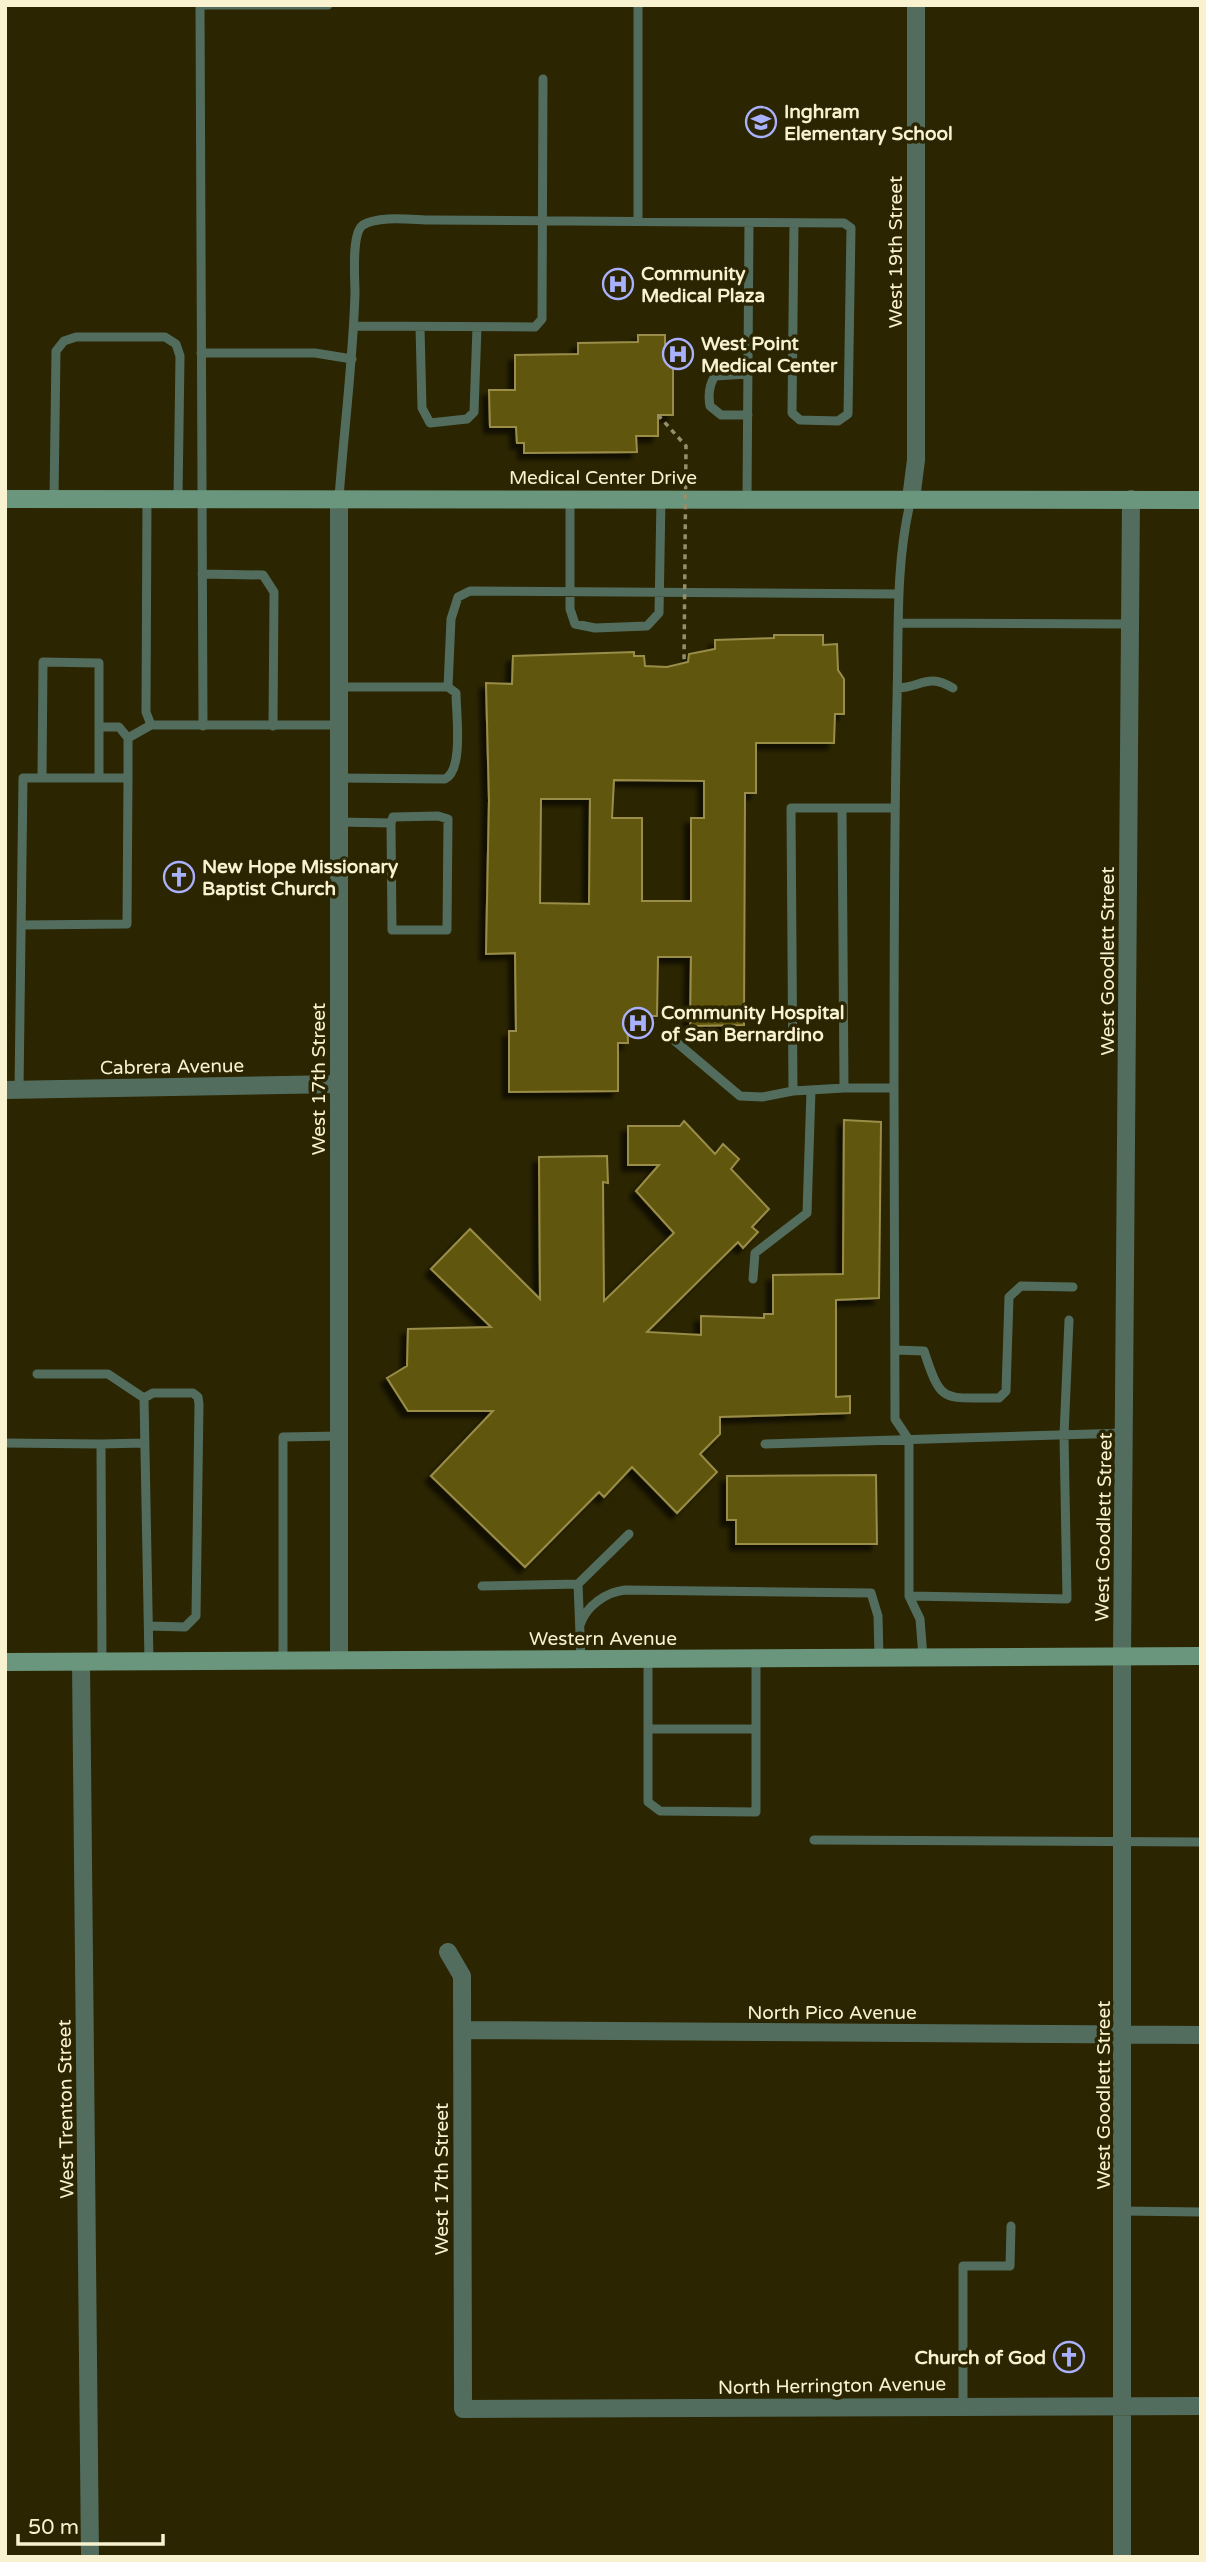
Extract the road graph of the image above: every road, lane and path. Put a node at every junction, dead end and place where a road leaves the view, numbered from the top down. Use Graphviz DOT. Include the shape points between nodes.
graph roads {
  1 [pos="328,5"];
  2 [pos="638,5"];
  3 [pos="916,5"];
  4 [pos="543,79"];
  5 [pos="638,221"];
  6 [pos="544,222"];
  7 [pos="749,223"];
  8 [pos="794,223"];
  9 [pos="354,326"];
  10 [pos="420,327"];
  11 [pos="477,327"];
  12 [pos="201,353"];
  13 [pos="352,359"];
  14 [pos="748,374"];
  15 [pos="658,415"];
  16 [pos="748,415"];
  17 [pos="147,498"];
  18 [pos="178,498"];
  19 [pos="201,498"];
  20 [pos="339,498"];
  21 [pos="661,498"];
  22 [pos="747,498"];
  23 [pos="5,499"];
  24 [pos="54,499"];
  25 [pos="570,499"];
  26 [pos="911,499"];
  27 [pos="1131,499"];
  28 [pos="1201,500"];
  29 [pos="202,574"];
  30 [pos="660,592"];
  31 [pos="570,593"];
  32 [pos="900,594"];
  33 [pos="899,622"];
  34 [pos="1130,624"];
  35 [pos="684,663"];
  36 [pos="339,687"];
  37 [pos="448,687"];
  38 [pos="897,688"];
  39 [pos="953,688"];
  40 [pos="151,725"];
  41 [pos="339,725"];
  42 [pos="203,726"];
  43 [pos="273,726"];
  44 [pos="99,727"];
  45 [pos="128,738"];
  46 [pos="42,778"];
  47 [pos="99,778"];
  48 [pos="128,778"];
  49 [pos="339,778"];
  50 [pos="894,807"];
  51 [pos="842,808"];
  52 [pos="339,822"];
  53 [pos="391,823"];
  54 [pos="21,925"];
  55 [pos="669,1036"];
  56 [pos="339,1084"];
  57 [pos="844,1088"];
  58 [pos="894,1088"];
  59 [pos="12,1090"];
  60 [pos="811,1090"];
  61 [pos="793,1091"];
  62 [pos="753,1279"];
  63 [pos="1073,1287"];
  64 [pos="1069,1320"];
  65 [pos="895,1350"];
  66 [pos="37,1374"];
  67 [pos="144,1398"];
  68 [pos="1125,1433"];
  69 [pos="1064,1435"];
  70 [pos="339,1436"];
  71 [pos="909,1440"];
  72 [pos="5,1443"];
  73 [pos="144,1443"];
  74 [pos="101,1444"];
  75 [pos="765,1444"];
  76 [pos="629,1534"];
  77 [pos="578,1584"];
  78 [pos="482,1586"];
  79 [pos="909,1596"];
  80 [pos="580,1625"];
  81 [pos="150,1626"];
  82 [pos="1122,1656"];
  83 [pos="1201,1656"];
  84 [pos="879,1657"];
  85 [pos="923,1657"];
  86 [pos="648,1658"];
  87 [pos="756,1658"];
  88 [pos="582,1659"];
  89 [pos="339,1660"];
  90 [pos="102,1661"];
  91 [pos="149,1661"];
  92 [pos="283,1661"];
  93 [pos="5,1662"];
  94 [pos="81,1662"];
  95 [pos="648,1729"];
  96 [pos="756,1729"];
  97 [pos="814,1840"];
  98 [pos="1124,1842"];
  99 [pos="1201,1842"];
  100 [pos="448,1952"];
  101 [pos="462,2030"];
  102 [pos="1124,2035"];
  103 [pos="1201,2035"];
  104 [pos="1123,2211"];
  105 [pos="1201,2212"];
  106 [pos="1011,2226"];
  107 [pos="963,2405"];
  108 [pos="1122,2406"];
  109 [pos="1201,2406"];
  110 [pos="463,2409"];
  111 [pos="90,2557"];
  112 [pos="1122,2557"];
  1 -- 12 [label="lane" via="200,5"];
  2 -- 5 [label="lane"];
  3 -- 26 [label="street, West 19th Street" via="916,460"];
  4 -- 6 [label="lane"];
  5 -- 6 [label="lane"];
  5 -- 7 [label="lane"];
  6 -- 9 [label="lane" via="376,221 362,226 357,233"];
  6 -- 11 [label="lane" via="542,320 535,327"];
  7 -- 8 [label="lane"];
  7 -- 14 [label="lane"];
  8 -- 8 [label="lane" via="792,413 800,420 838,421 848,414 851,228 844,223"];
  9 -- 10 [label="lane"];
  9 -- 13 [label="lane"];
  10 -- 11 [label="lane"];
  10 -- 11 [label="lane" via="422,408 430,423 467,419 474,412"];
  12 -- 13 [label="lane" via="315,353"];
  12 -- 19 [label="lane"];
  13 -- 20 [label="lane"];
  14 -- 16 [label="lane"];
  14 -- 16 [label="lane" via="715,376 709,393 710,406 721,415"];
  15 -- 35 [label="path, bridge" via="686,446"];
  16 -- 22 [label="lane"];
  17 -- 18 [label="street, Medical Center Drive"];
  17 -- 24 [label="street, Medical Center Drive"];
  17 -- 40 [label="lane" via="146,712"];
  18 -- 19 [label="street, Medical Center Drive"];
  18 -- 24 [label="lane" via="180,356 176,344 166,337 76,337 64,341 57,351"];
  19 -- 20 [label="street, Medical Center Drive"];
  19 -- 29 [label="lane"];
  20 -- 25 [label="street, Medical Center Drive"];
  20 -- 36 [label="street, West 17th Street"];
  21 -- 22 [label="street, Medical Center Drive"];
  21 -- 25 [label="street, Medical Center Drive"];
  21 -- 30 [label="lane"];
  22 -- 26 [label="street, Medical Center Drive"];
  23 -- 24 [label="street, Medical Center Drive"];
  25 -- 31 [label="lane"];
  26 -- 27 [label="street, Medical Center Drive"];
  26 -- 32 [label="lane" via="902,536"];
  27 -- 28 [label="street, Medical Center Drive"];
  27 -- 34 [label="street, West Goodlett Street"];
  29 -- 42 [label="lane"];
  29 -- 43 [label="lane" via="263,575 274,592"];
  30 -- 31 [label="lane"];
  30 -- 31 [label="lane" via="659,614 647,626 595,628 575,624"];
  30 -- 32 [label="lane"];
  31 -- 37 [label="lane" via="470,591 458,597 451,619"];
  32 -- 33 [label="lane"];
  33 -- 34 [label="lane"];
  33 -- 38 [label="lane"];
  34 -- 68 [label="street, West Goodlett Street"];
  36 -- 37 [label="lane"];
  36 -- 41 [label="street, West 17th Street"];
  37 -- 49 [label="lane" via="456,693 456,758 450,776"];
  38 -- 39 [label="lane" via="918,681 942,681"];
  38 -- 50 [label="lane"];
  40 -- 42 [label="lane"];
  40 -- 45 [label="lane"];
  41 -- 43 [label="lane"];
  41 -- 49 [label="street, West 17th Street"];
  42 -- 43 [label="lane"];
  44 -- 45 [label="lane" via="119,727"];
  44 -- 46 [label="lane" via="99,663 43,662"];
  44 -- 47 [label="lane"];
  45 -- 48 [label="lane"];
  46 -- 47 [label="lane"];
  46 -- 54 [label="lane" via="23,778"];
  47 -- 48 [label="lane"];
  48 -- 54 [label="lane" via="127,924"];
  49 -- 52 [label="street, West 17th Street"];
  50 -- 51 [label="lane"];
  50 -- 58 [label="lane"];
  51 -- 57 [label="lane"];
  51 -- 61 [label="lane" via="791,807"];
  52 -- 53 [label="lane"];
  52 -- 56 [label="street, West 17th Street"];
  53 -- 53 [label="lane" via="392,930 447,930 449,819 393,817"];
  54 -- 59 [label="lane"];
  55 -- 61 [label="lane" via="740,1096"];
  56 -- 59 [label="street, Cabrera Avenue"];
  56 -- 70 [label="street, West 17th Street"];
  57 -- 58 [label="lane"];
  57 -- 60 [label="lane"];
  58 -- 65 [label="lane"];
  60 -- 61 [label="lane"];
  60 -- 62 [label="lane" via="807,1213 755,1253"];
  63 -- 65 [label="lane" via="1021,1286 1009,1297 1006,1391 999,1398 951,1397 936,1387 924,1351"];
  64 -- 69 [label="lane"];
  65 -- 71 [label="lane" via="895,1419"];
  66 -- 67 [label="lane" via="108,1374"];
  67 -- 73 [label="lane"];
  67 -- 81 [label="lane" via="153,1393 193,1392 199,1404 196,1616 185,1627"];
  68 -- 69 [label="lane"];
  68 -- 82 [label="street, West Goodlett Street"];
  69 -- 71 [label="lane"];
  69 -- 79 [label="lane" via="1067,1599"];
  70 -- 89 [label="street, West 17th Street"];
  70 -- 92 [label="lane" via="283,1437"];
  71 -- 75 [label="lane"];
  71 -- 79 [label="lane"];
  72 -- 74 [label="lane"];
  73 -- 74 [label="lane"];
  73 -- 81 [label="lane"];
  74 -- 90 [label="lane"];
  76 -- 77 [label="lane"];
  77 -- 78 [label="lane"];
  77 -- 80 [label="lane"];
  79 -- 85 [label="lane" via="920,1619"];
  80 -- 84 [label="lane" via="598,1601 625,1590 871,1593 878,1616"];
  80 -- 88 [label="lane"];
  81 -- 91 [label="lane"];
  82 -- 83 [label="street, Western Avenue"];
  82 -- 85 [label="street, Western Avenue"];
  82 -- 98 [label="street, West Goodlett Street"];
  84 -- 85 [label="street, Western Avenue"];
  84 -- 87 [label="street, Western Avenue"];
  86 -- 87 [label="street, Western Avenue"];
  86 -- 88 [label="street, Western Avenue"];
  86 -- 95 [label="lane"];
  87 -- 96 [label="lane"];
  88 -- 89 [label="street, Western Avenue"];
  89 -- 92 [label="street, Western Avenue"];
  90 -- 91 [label="street, Western Avenue"];
  90 -- 94 [label="street, Western Avenue"];
  91 -- 92 [label="street, Western Avenue"];
  93 -- 94 [label="street, Western Avenue"];
  94 -- 111 [label="street, West Trenton Street"];
  95 -- 96 [label="lane"];
  95 -- 96 [label="lane" via="648,1802 660,1811 756,1812"];
  97 -- 98 [label="lane"];
  98 -- 99 [label="lane"];
  98 -- 102 [label="street, West Goodlett Street"];
  100 -- 101 [label="street, West 17th Street" via="462,1976"];
  101 -- 102 [label="street, North Pico Avenue"];
  101 -- 110 [label="street, West 17th Street"];
  102 -- 103 [label="street, North Pico Avenue"];
  102 -- 104 [label="street, West Goodlett Street"];
  104 -- 105 [label="lane"];
  104 -- 108 [label="street, West Goodlett Street"];
  106 -- 107 [label="lane" via="1010,2266 962,2266"];
  107 -- 108 [label="street, North Herrington Avenue"];
  107 -- 110 [label="street, North Herrington Avenue"];
  108 -- 109 [label="street, North Herrington Avenue"];
  108 -- 112 [label="street, West Goodlett Street"];
}
